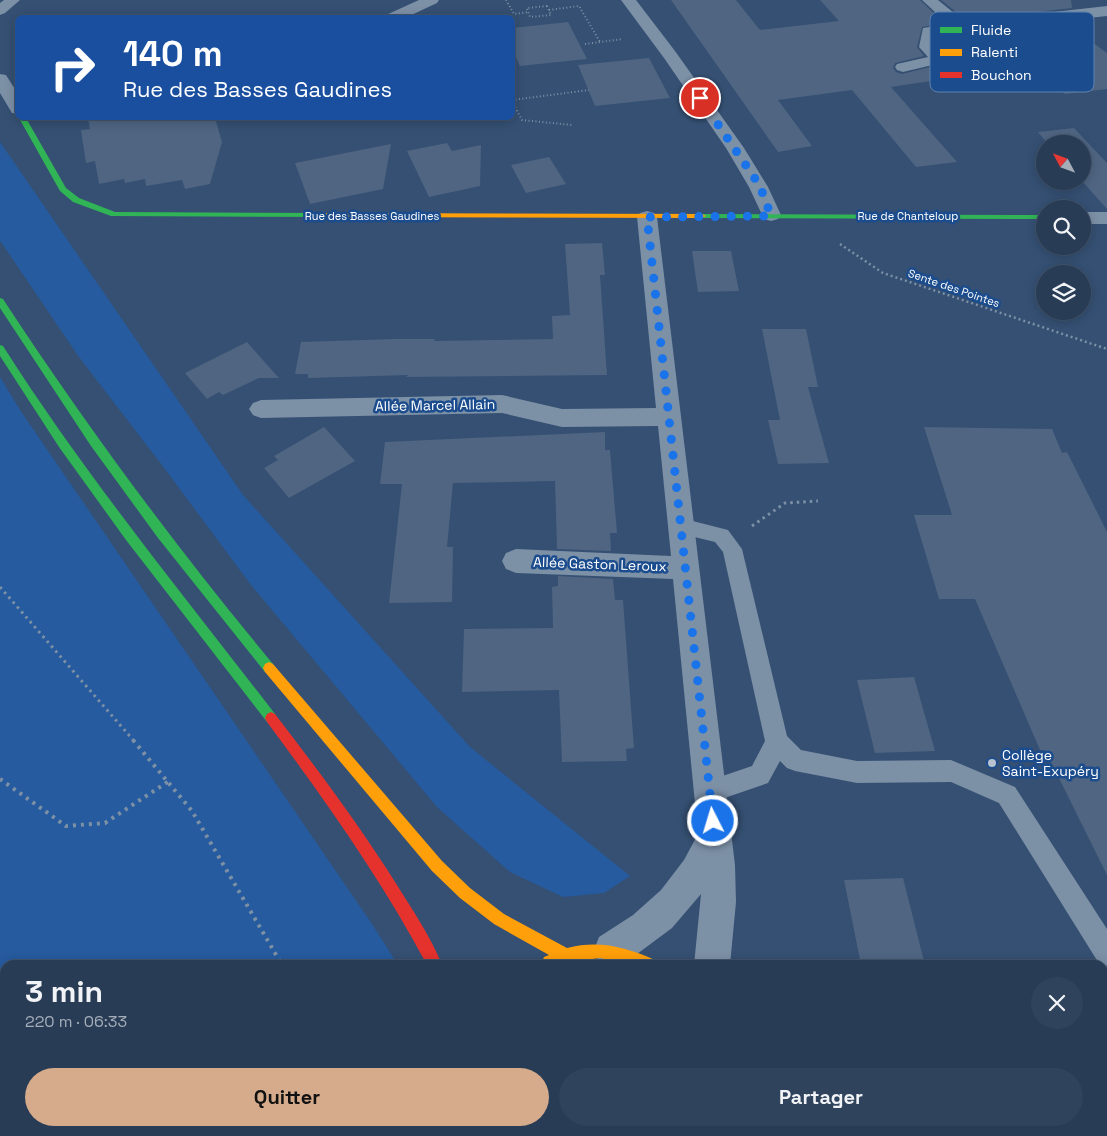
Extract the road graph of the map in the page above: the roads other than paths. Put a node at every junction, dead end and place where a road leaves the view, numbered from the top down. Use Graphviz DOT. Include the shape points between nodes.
graph roads {
  1 [pos="13,0"];
  2 [pos="432,0"];
  3 [pos="628,0"];
  4 [pos="929,0"];
  5 [pos="0,10"];
  6 [pos="1107,11"];
  7 [pos="943,12"];
  8 [pos="1094,13"];
  9 [pos="398,15"];
  10 [pos="930,31"];
  11 [pos="930,48"];
  12 [pos="930,61"];
  13 [pos="903,66"];
  14 [pos="0,79"];
  15 [pos="15,104"];
  16 [pos="23,120"];
  17 [pos="771,216"];
  18 [pos="647,217"];
  19 [pos="1036,217"];
  20 [pos="1091,218"];
  21 [pos="1107,218"];
  22 [pos="0,301"];
  23 [pos="0,348"];
  24 [pos="261,409"];
  25 [pos="668,417"];
  26 [pos="681,526"];
  27 [pos="516,561"];
  28 [pos="685,568"];
  29 [pos="777,742"];
  30 [pos="710,791"];
  31 [pos="714,836"];
  32 [pos="612,950"];
  33 [pos="1107,953"];
  34 [pos="564,954"];
  35 [pos="432,960"];
  36 [pos="553,960"];
  37 [pos="640,960"];
  38 [pos="713,960"];
  1 -- 5 [label="street"];
  2 -- 9 [label="street"];
  3 -- 17 [label="street" via="744,161 760,186"];
  4 -- 7 [label="street"];
  6 -- 8 [label="street"];
  10 -- 11 [label="street"];
  12 -- 13 [label="street"];
  14 -- 15 [label="street"];
  16 -- 18 [label="main road, Rue des Basses Gaudines" via="63,189 76,200 114,214"];
  17 -- 18 [label="main road, Rue des Basses Gaudines"];
  17 -- 19 [label="main road, Rue de Chanteloup"];
  18 -- 25 [label="street"];
  20 -- 21 [label="street"];
  22 -- 34 [label="main road" via="39,365 170,546 437,866 465,893 500,919"];
  23 -- 35 [label="main road" via="74,462 260,702 360,838"];
  24 -- 25 [label="street, Allée Marcel Allain" via="502,404 562,418"];
  25 -- 26 [label="street"];
  26 -- 28 [label="street"];
  26 -- 29 [label="lane" via="722,536 732,549"];
  27 -- 28 [label="street, Allée Gaston Leroux"];
  28 -- 30 [label="street"];
  29 -- 30 [label="lane" via="760,775"];
  29 -- 33 [label="lane" via="795,760 857,772 951,771 1007,795"];
  30 -- 31 [label="street"];
  31 -- 32 [label="street" via="705,861 663,914"];
  31 -- 38 [label="street" via="719,902"];
  32 -- 34 [label="main road"];
  32 -- 37 [label="main road"];
  34 -- 36 [label="main road"];
}
